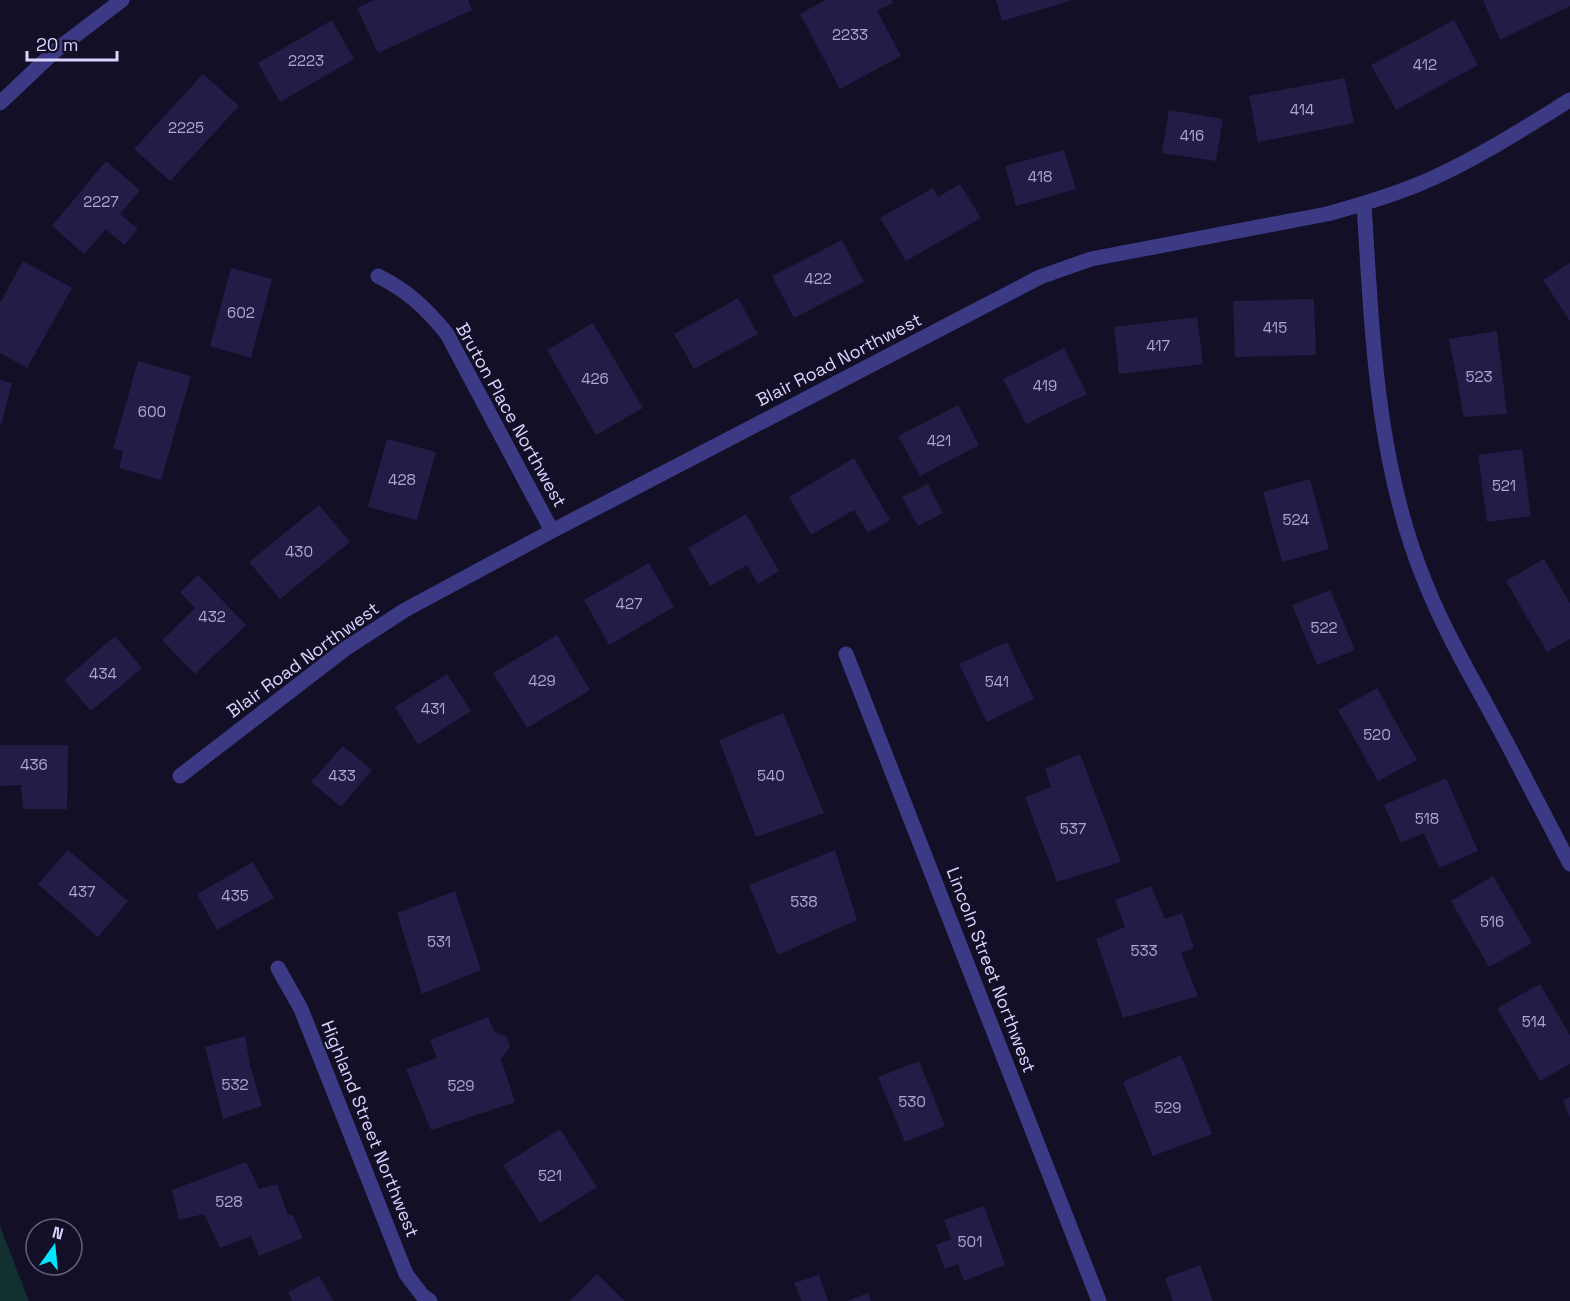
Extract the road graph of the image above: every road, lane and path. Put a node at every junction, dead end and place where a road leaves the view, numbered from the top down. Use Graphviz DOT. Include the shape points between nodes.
graph roads {
  1 [pos="122,0"];
  2 [pos="1570,100"];
  3 [pos="0,103"];
  4 [pos="1364,204"];
  5 [pos="378,276"];
  6 [pos="552,531"];
  7 [pos="846,654"];
  8 [pos="180,776"];
  9 [pos="1570,864"];
  10 [pos="278,968"];
  11 [pos="430,1301"];
  12 [pos="1099,1301"];
  1 -- 3 [label="street" via="55,51"];
  2 -- 4 [label="street, Blair Road Northwest" via="1486,151 1425,182"];
  4 -- 6 [label="street, Blair Road Northwest" via="1091,259 1040,277"];
  4 -- 9 [label="street" via="1374,354 1383,428 1400,507 1424,581 1454,647"];
  5 -- 6 [label="street, Bruton Place Northwest" via="424,306 447,334"];
  6 -- 8 [label="street, Blair Road Northwest" via="405,610 345,648"];
  7 -- 12 [label="street, Lincoln Street Northwest"];
  10 -- 11 [label="street, Highland Street Northwest" via="301,1009 406,1274"];
}
